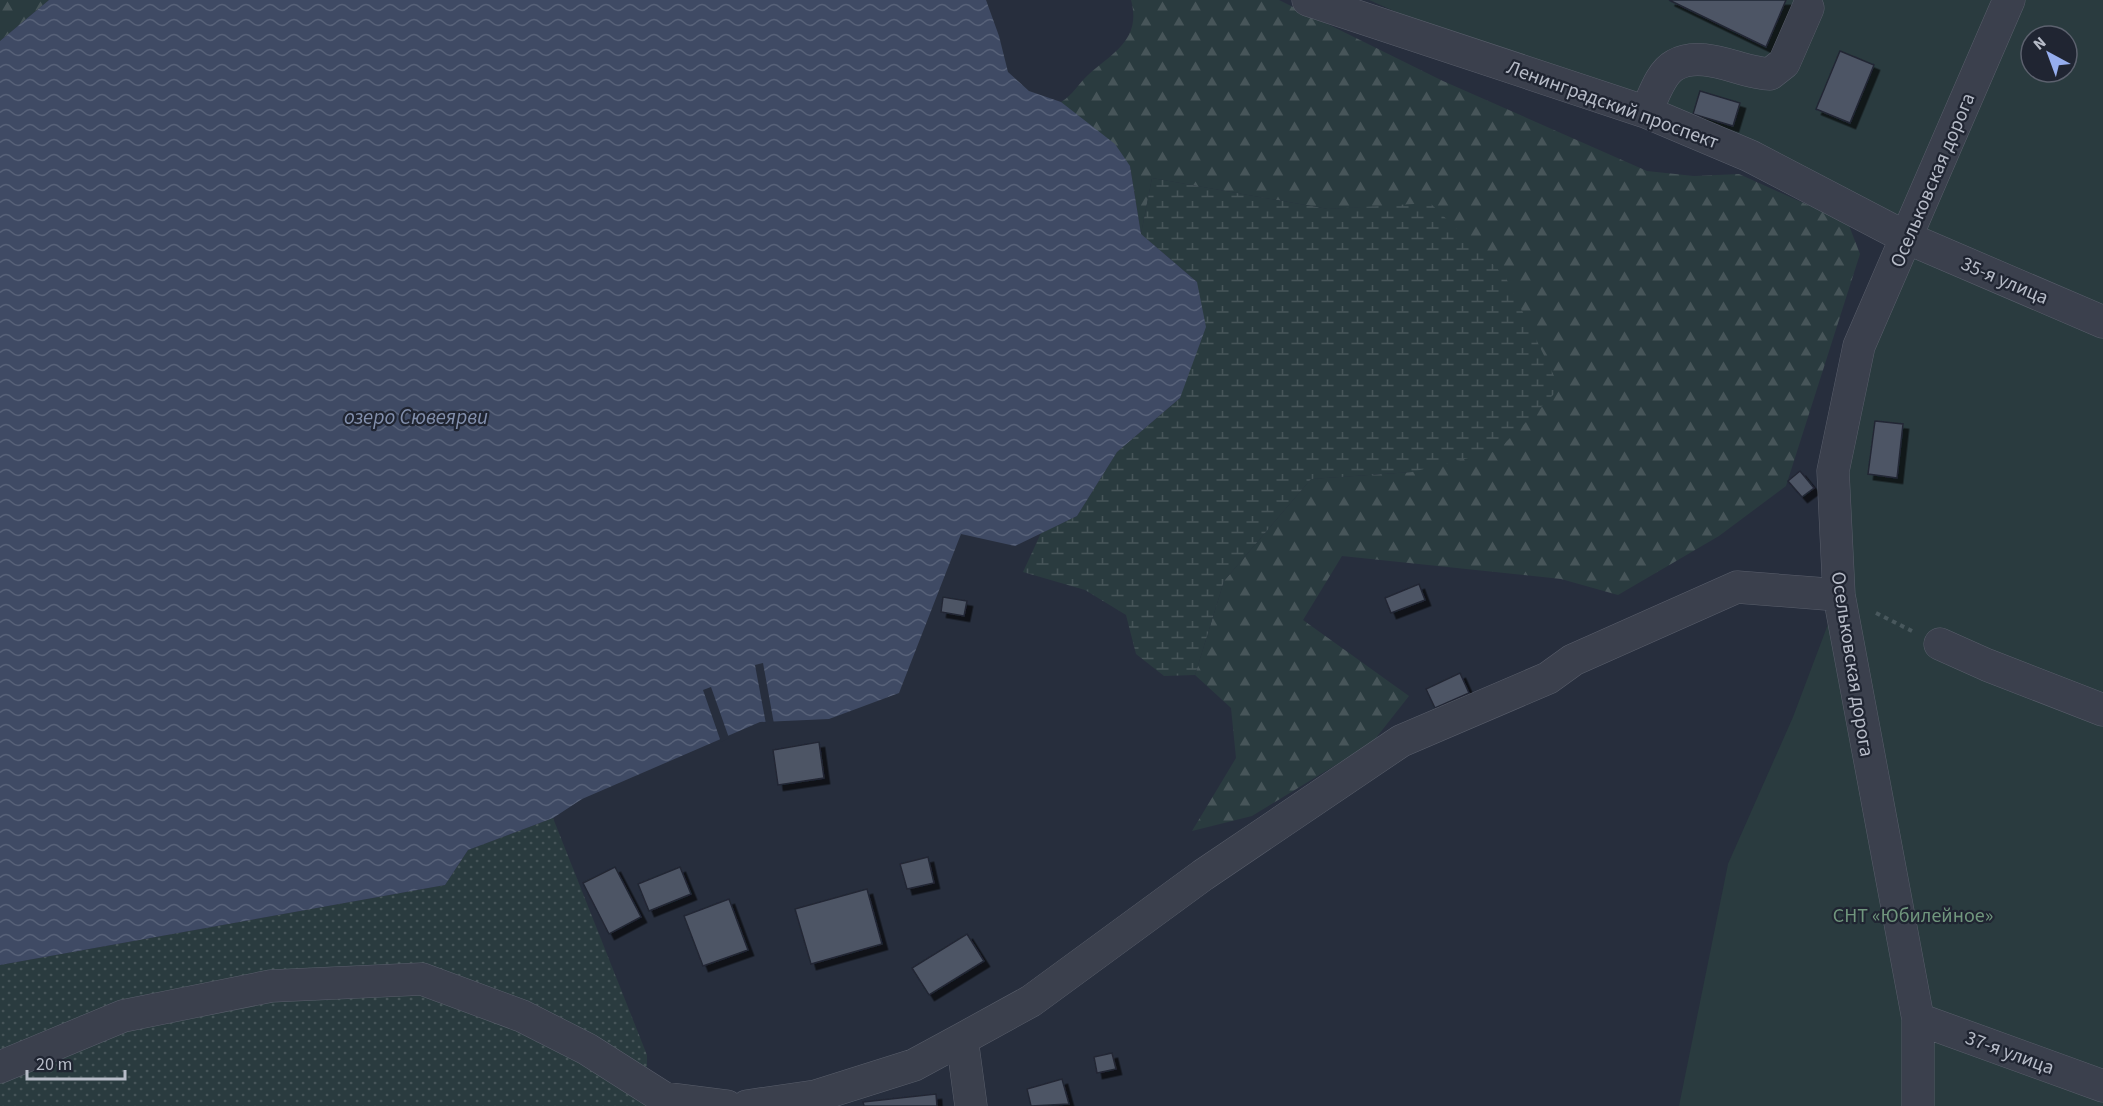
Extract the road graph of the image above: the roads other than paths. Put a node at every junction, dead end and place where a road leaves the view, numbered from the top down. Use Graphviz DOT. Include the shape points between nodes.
graph roads {
  1 [pos="1308,0"];
  2 [pos="2009,0"];
  3 [pos="1808,8"];
  4 [pos="1647,112"];
  5 [pos="1906,238"];
  6 [pos="2103,322"];
  7 [pos="1839,595"];
  8 [pos="1940,644"];
  9 [pos="2103,710"];
  10 [pos="1918,1019"];
  11 [pos="962,1039"];
  12 [pos="0,1067"];
  13 [pos="2103,1086"];
  14 [pos="727,1106"];
  15 [pos="747,1106"];
  16 [pos="971,1106"];
  17 [pos="1918,1106"];
  1 -- 4 [label="street, Ленинградский проспект"];
  2 -- 5 [label="street, Осельковская дорога"];
  3 -- 4 [label="street" via="1784,63 1770,74 1696,59 1674,65 1661,80"];
  4 -- 5 [label="street, Ленинградский проспект" via="1750,156"];
  5 -- 6 [label="street, 35-я улица"];
  5 -- 7 [label="street, Осельковская дорога" via="1859,346 1833,471"];
  7 -- 10 [label="street, Осельковская дорога"];
  7 -- 11 [label="street" via="1737,587 1574,660 1548,678 1401,741 1203,875 1031,1001"];
  8 -- 9 [label="street"];
  10 -- 13 [label="street, 37-я улица"];
  10 -- 17 [label="street, Осельковская дорога"];
  11 -- 15 [label="street" via="914,1065 816,1096"];
  11 -- 16 [label="street"];
  12 -- 14 [label="street" via="123,1016 271,986 422,979 522,1016 588,1049 664,1098"];
}
